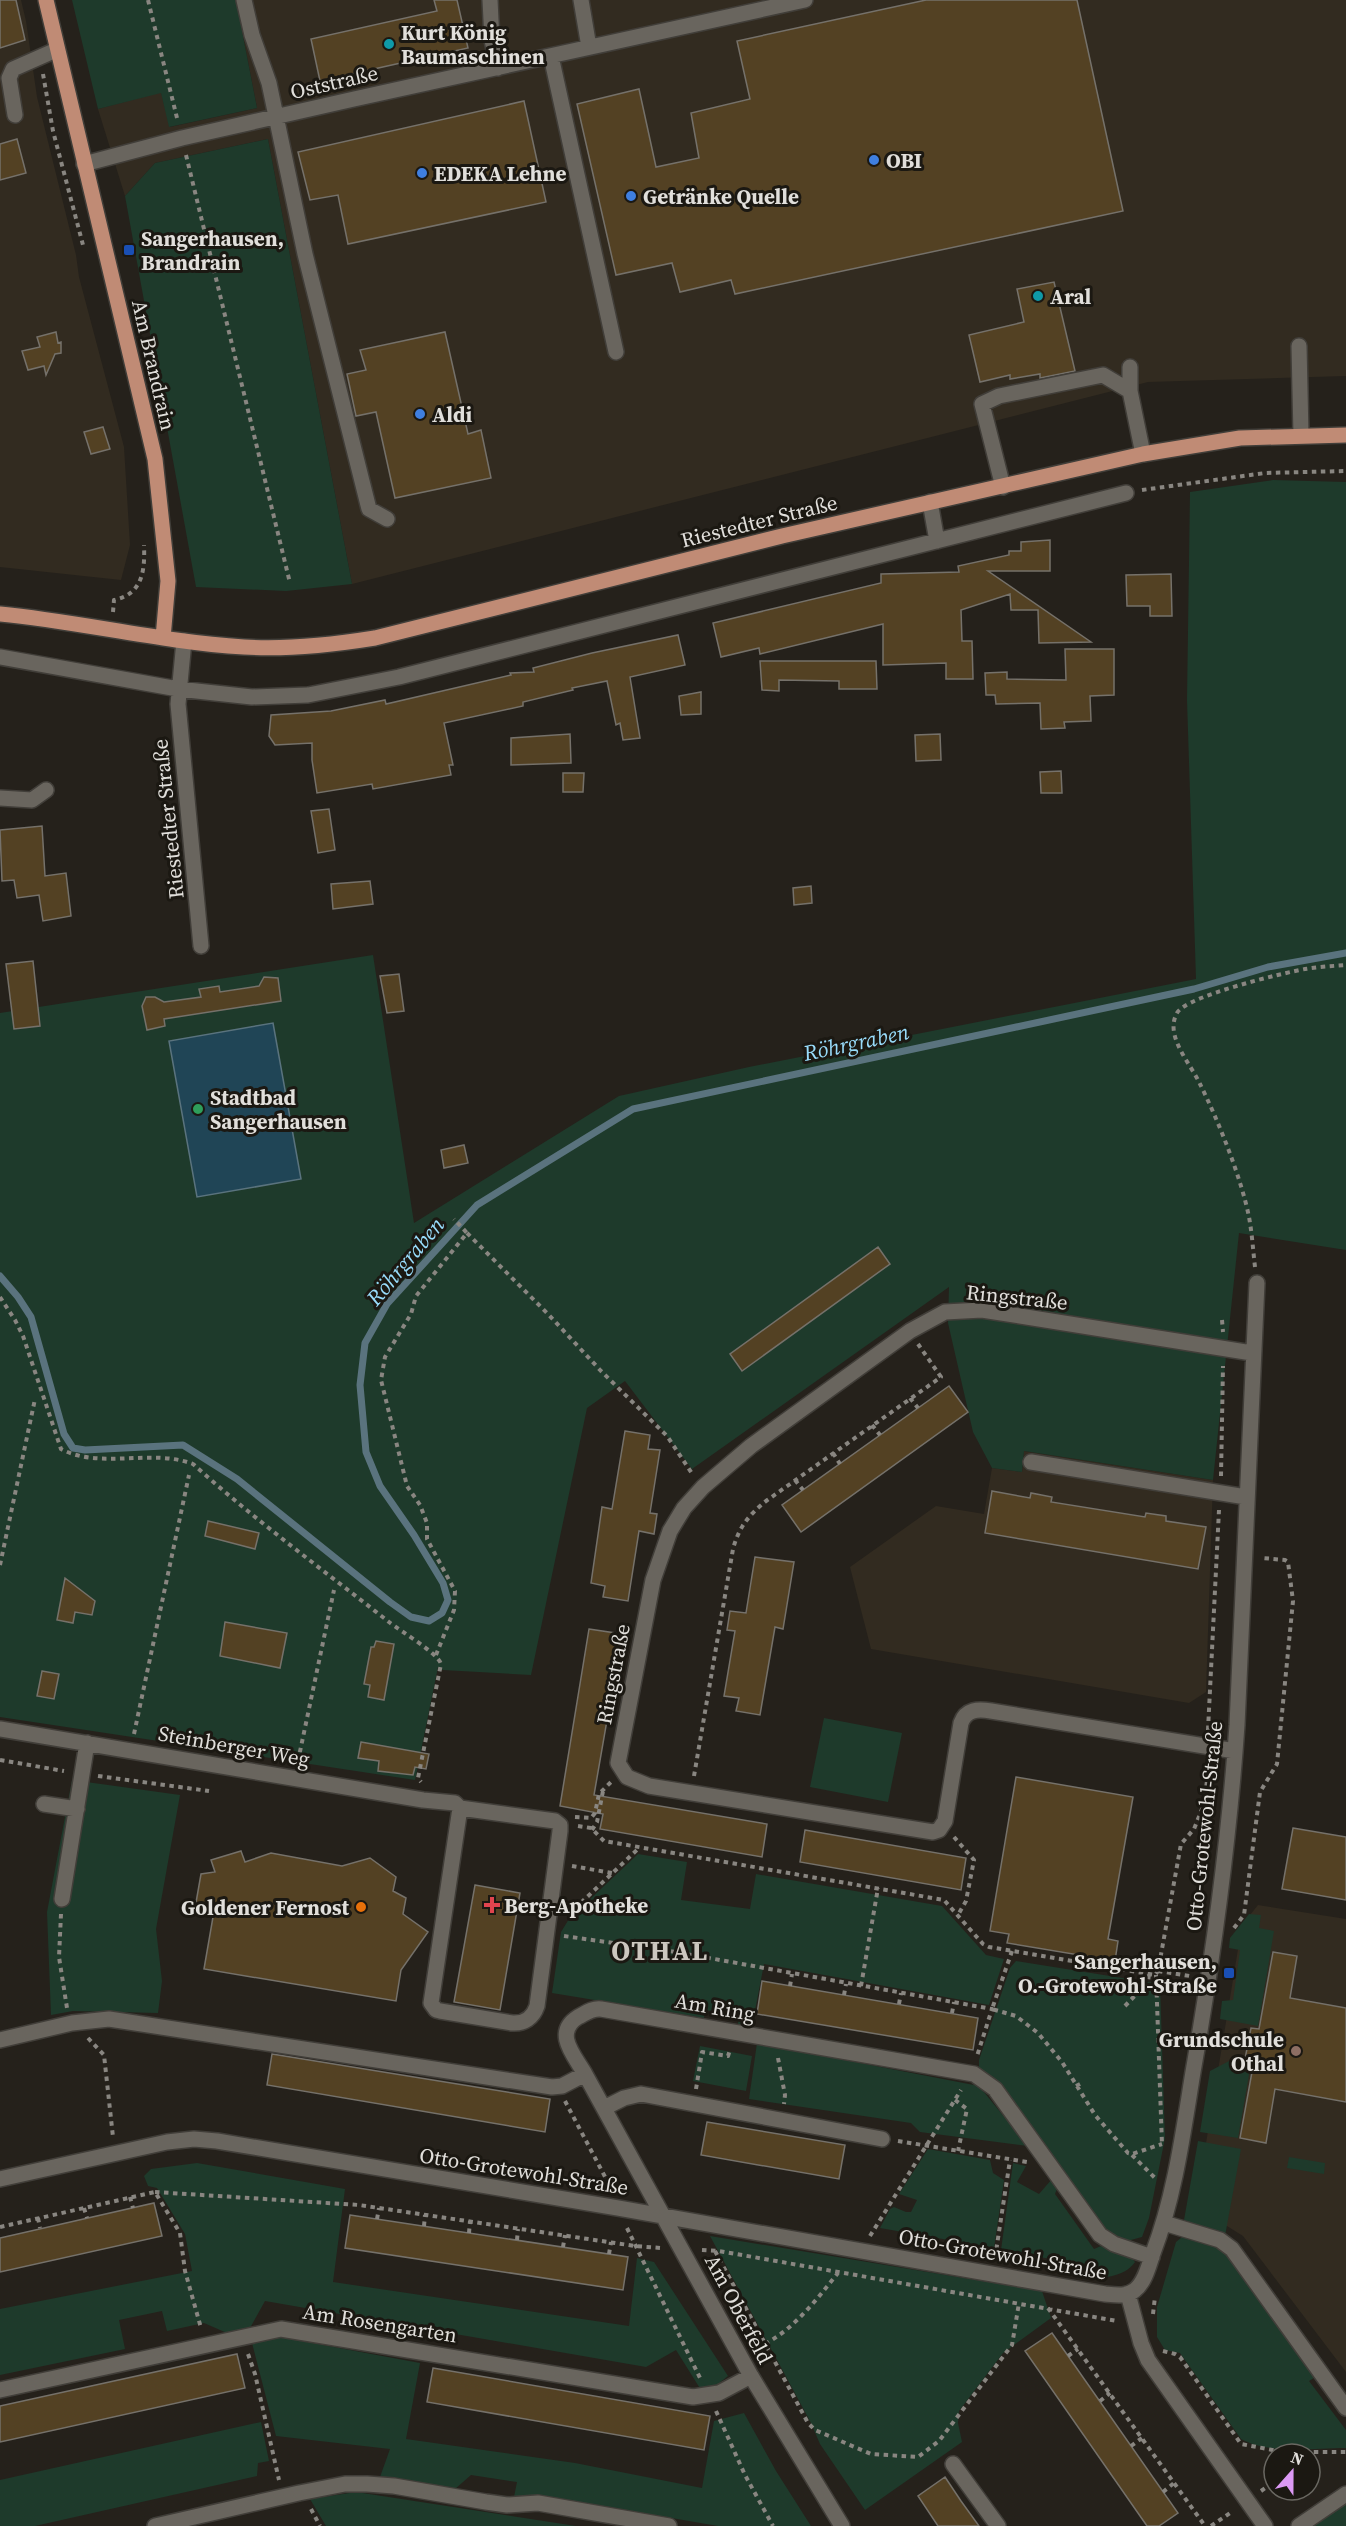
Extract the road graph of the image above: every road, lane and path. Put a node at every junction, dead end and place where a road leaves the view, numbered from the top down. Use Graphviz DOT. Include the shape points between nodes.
graph roads {
  1 [pos="46,0"];
  2 [pos="148,0"];
  3 [pos="244,0"];
  4 [pos="490,0"];
  5 [pos="581,0"];
  6 [pos="805,0"];
  7 [pos="589,47"];
  8 [pos="56,51"];
  9 [pos="41,56"];
  10 [pos="551,56"];
  11 [pos="498,68"];
  12 [pos="15,115"];
  13 [pos="277,117"];
  14 [pos="182,138"];
  15 [pos="84,164"];
  16 [pos="85,252"];
  17 [pos="1299,346"];
  18 [pos="616,352"];
  19 [pos="1130,367"];
  20 [pos="1130,391"];
  21 [pos="1302,435"];
  22 [pos="1346,435"];
  23 [pos="1143,454"];
  24 [pos="1346,471"];
  25 [pos="1003,487"];
  26 [pos="1126,493"];
  27 [pos="930,502"];
  28 [pos="387,519"];
  29 [pos="937,541"];
  30 [pos="144,544"];
  31 [pos="291,583"];
  32 [pos="0,614"];
  33 [pos="110,629"];
  34 [pos="163,638"];
  35 [pos="184,641"];
  36 [pos="0,657"];
  37 [pos="178,689"];
  38 [pos="46,790"];
  39 [pos="0,798"];
  40 [pos="201,946"];
  41 [pos="1346,965"];
  42 [pos="454,1219"];
  43 [pos="465,1231"];
  44 [pos="1257,1283"];
  45 [pos="0,1297"];
  46 [pos="1222,1320"];
  47 [pos="910,1331"];
  48 [pos="1223,1348"];
  49 [pos="1252,1353"];
  50 [pos="910,1398"];
  51 [pos="35,1399"];
  52 [pos="918,1408"];
  53 [pos="872,1425"];
  54 [pos="880,1436"];
  55 [pos="833,1453"];
  56 [pos="1032,1462"];
  57 [pos="840,1464"];
  58 [pos="189,1475"];
  59 [pos="795,1480"];
  60 [pos="703,1487"];
  61 [pos="803,1490"];
  62 [pos="1220,1493"];
  63 [pos="1246,1497"];
  64 [pos="1217,1555"];
  65 [pos="1244,1557"];
  66 [pos="0,1565"];
  67 [pos="334,1590"];
  68 [pos="721,1619"];
  69 [pos="729,1620"];
  70 [pos="436,1655"];
  71 [pos="0,1729"];
  72 [pos="87,1743"];
  73 [pos="1208,1747"];
  74 [pos="132,1750"];
  75 [pos="1235,1751"];
  76 [pos="0,1760"];
  77 [pos="621,1770"];
  78 [pos="83,1773"];
  79 [pos="295,1777"];
  80 [pos="603,1790"];
  81 [pos="209,1791"];
  82 [pos="691,1793"];
  83 [pos="423,1800"];
  84 [pos="44,1804"];
  85 [pos="460,1808"];
  86 [pos="77,1809"];
  87 [pos="555,1823"];
  88 [pos="943,1823"];
  89 [pos="592,1830"];
  90 [pos="640,1848"];
  91 [pos="556,1864"];
  92 [pos="612,1873"];
  93 [pos="878,1888"];
  94 [pos="62,1899"];
  95 [pos="958,1915"];
  96 [pos="550,1917"];
  97 [pos="1229,1933"];
  98 [pos="548,1934"];
  99 [pos="1012,1951"];
  100 [pos="1157,1973"];
  101 [pos="792,1974"];
  102 [pos="1149,1974"];
  103 [pos="1208,1979"];
  104 [pos="846,1984"];
  105 [pos="790,1986"];
  106 [pos="861,1986"];
  107 [pos="901,1993"];
  108 [pos="844,1995"];
  109 [pos="954,2002"];
  110 [pos="899,2004"];
  111 [pos="1125,2006"];
  112 [pos="992,2009"];
  113 [pos="952,2013"];
  114 [pos="734,2031"];
  115 [pos="777,2039"];
  116 [pos="0,2040"];
  117 [pos="1158,2043"];
  118 [pos="1248,2044"];
  119 [pos="1210,2045"];
  120 [pos="1187,2047"];
  121 [pos="972,2073"];
  122 [pos="585,2074"];
  123 [pos="1082,2083"];
  124 [pos="1076,2086"];
  125 [pos="558,2087"];
  126 [pos="955,2100"];
  127 [pos="694,2103"];
  128 [pos="604,2108"];
  129 [pos="782,2120"];
  130 [pos="882,2139"];
  131 [pos="1162,2144"];
  132 [pos="926,2146"];
  133 [pos="1165,2150"];
  134 [pos="958,2151"];
  135 [pos="1131,2154"];
  136 [pos="1010,2160"];
  137 [pos="1050,2166"];
  138 [pos="1162,2171"];
  139 [pos="0,2179"];
  140 [pos="155,2192"];
  141 [pos="130,2197"];
  142 [pos="84,2208"];
  143 [pos="133,2208"];
  144 [pos="378,2208"];
  145 [pos="618,2208"];
  146 [pos="425,2215"];
  147 [pos="664,2216"];
  148 [pos="38,2218"];
  149 [pos="87,2218"];
  150 [pos="377,2219"];
  151 [pos="470,2221"];
  152 [pos="1164,2223"];
  153 [pos="424,2226"];
  154 [pos="0,2227"];
  155 [pos="40,2228"];
  156 [pos="518,2229"];
  157 [pos="469,2233"];
  158 [pos="565,2235"];
  159 [pos="517,2240"];
  160 [pos="611,2242"];
  161 [pos="635,2246"];
  162 [pos="563,2247"];
  163 [pos="682,2249"];
  164 [pos="864,2250"];
  165 [pos="715,2251"];
  166 [pos="609,2254"];
  167 [pos="1152,2257"];
  168 [pos="839,2272"];
  169 [pos="993,2273"];
  170 [pos="1156,2291"];
  171 [pos="1105,2294"];
  172 [pos="1128,2294"];
  173 [pos="1019,2303"];
  174 [pos="1048,2308"];
  175 [pos="1095,2318"];
  176 [pos="1153,2320"];
  177 [pos="1136,2325"];
  178 [pos="242,2336"];
  179 [pos="205,2344"];
  180 [pos="765,2344"];
  181 [pos="1160,2348"];
  182 [pos="1078,2349"];
  183 [pos="1068,2356"];
  184 [pos="751,2376"];
  185 [pos="0,2390"];
  186 [pos="1110,2393"];
  187 [pos="709,2395"];
  188 [pos="1100,2401"];
  189 [pos="1346,2408"];
  190 [pos="1142,2438"];
  191 [pos="1131,2446"];
  192 [pos="1262,2448"];
  193 [pos="1322,2452"];
  194 [pos="1346,2452"];
  195 [pos="953,2464"];
  196 [pos="1174,2483"];
  197 [pos="1163,2492"];
  198 [pos="1346,2494"];
  199 [pos="283,2497"];
  200 [pos="155,2526"];
  201 [pos="669,2526"];
  202 [pos="773,2526"];
  203 [pos="842,2526"];
  204 [pos="998,2526"];
  205 [pos="1205,2526"];
  206 [pos="1265,2526"];
  207 [pos="1299,2526"];
  1 -- 8 [label="main road, Am Brandrain"];
  2 -- 14 [label="path"];
  3 -- 13 [label="street"];
  4 -- 11 [label="street"];
  5 -- 7 [label="street"];
  6 -- 7 [label="street, Oststraße"];
  7 -- 10 [label="street, Oststraße"];
  8 -- 9 [label="street"];
  8 -- 15 [label="main road, Am Brandrain"];
  9 -- 12 [label="street" via="13,69 9,78"];
  9 -- 16 [label="path" via="54,131"];
  10 -- 11 [label="street, Oststraße"];
  10 -- 18 [label="street"];
  11 -- 13 [label="street, Oststraße"];
  13 -- 14 [label="street, Oststraße"];
  13 -- 28 [label="street" via="305,254 369,508"];
  14 -- 15 [label="street, Oststraße"];
  14 -- 31 [label="path"];
  15 -- 34 [label="main road, Am Brandrain" via="154,459 168,581"];
  17 -- 21 [label="street"];
  19 -- 20 [label="street"];
  20 -- 23 [label="street"];
  20 -- 25 [label="street" via="1104,375 999,396 982,404"];
  21 -- 22 [label="main road, Riestedter Straße"];
  21 -- 23 [label="main road, Riestedter Straße" via="1240,438"];
  23 -- 25 [label="main road, Riestedter Straße"];
  24 -- 26 [label="path" via="1265,473"];
  25 -- 27 [label="main road, Riestedter Straße"];
  26 -- 29 [label="street"];
  27 -- 29 [label="street"];
  27 -- 35 [label="main road, Riestedter Straße" via="375,638 268,648"];
  29 -- 37 [label="street" via="399,678 308,695 252,697"];
  30 -- 33 [label="path" via="142,579 131,593 114,600"];
  32 -- 33 [label="main road, Riestedter Straße"];
  33 -- 34 [label="main road, Riestedter Straße"];
  34 -- 35 [label="main road, Riestedter Straße"];
  35 -- 37 [label="street, Riestedter Straße"];
  36 -- 37 [label="street"];
  37 -- 40 [label="street, Riestedter Straße"];
  38 -- 39 [label="street" via="33,800"];
  41 -- 44 [label="path" via="1305,969 1253,981 1186,1003 1177,1013 1173,1027 1228,1149 1249,1216"];
  42 -- 43 [label="path"];
  43 -- 60 [label="path" via="667,1436"];
  43 -- 70 [label="path" via="419,1291 411,1314 385,1357 381,1380 407,1486 420,1505 427,1524 427,1539 455,1591 454,1610"];
  44 -- 49 [label="street, Otto-Grotewohl-Straße"];
  45 -- 70 [label="path" via="22,1336 61,1449 69,1454 102,1458 163,1457 193,1464 350,1592"];
  46 -- 48 [label="path"];
  47 -- 48 [label="street, Ringstraße" via="945,1312 975,1310"];
  47 -- 50 [label="path" via="941,1377"];
  47 -- 60 [label="street, Ringstraße" via="750,1446"];
  48 -- 49 [label="street, Ringstraße"];
  48 -- 62 [label="path"];
  49 -- 63 [label="street, Otto-Grotewohl-Straße"];
  50 -- 52 [label="path"];
  50 -- 53 [label="path"];
  51 -- 66 [label="path"];
  53 -- 54 [label="path"];
  53 -- 55 [label="path"];
  55 -- 57 [label="path"];
  55 -- 59 [label="path"];
  56 -- 62 [label="street"];
  58 -- 74 [label="path"];
  59 -- 61 [label="path"];
  59 -- 68 [label="path" via="748,1516 741,1526"];
  60 -- 77 [label="street, Ringstraße" via="670,1531 653,1580 619,1757"];
  62 -- 63 [label="street"];
  62 -- 64 [label="path"];
  63 -- 65 [label="street, Otto-Grotewohl-Straße"];
  64 -- 65 [label="path"];
  64 -- 73 [label="path"];
  65 -- 75 [label="street, Otto-Grotewohl-Straße"];
  65 -- 97 [label="path" via="1287,1561 1293,1601 1277,1764 1260,1792 1244,1916"];
  67 -- 79 [label="path"];
  68 -- 69 [label="path"];
  68 -- 82 [label="path"];
  70 -- 83 [label="path" via="441,1664 418,1778 424,1786"];
  71 -- 72 [label="street, Steinberger Weg"];
  72 -- 74 [label="street, Steinberger Weg"];
  72 -- 78 [label="street"];
  73 -- 75 [label="street"];
  73 -- 88 [label="street" via="973,1711 961,1723"];
  73 -- 100 [label="path" via="1204,1804 1194,1829 1181,1844"];
  74 -- 79 [label="street, Steinberger Weg"];
  75 -- 103 [label="street, Otto-Grotewohl-Straße"];
  76 -- 78 [label="path"];
  77 -- 80 [label="path"];
  77 -- 82 [label="street" via="635,1782"];
  78 -- 81 [label="path"];
  78 -- 86 [label="street"];
  79 -- 83 [label="street, Steinberger Weg"];
  80 -- 87 [label="path" via="591,1818 553,1816"];
  80 -- 89 [label="path"];
  82 -- 88 [label="street" via="923,1832 933,1832"];
  83 -- 85 [label="street, Steinberger Weg" via="455,1803"];
  84 -- 86 [label="street"];
  85 -- 87 [label="street, Steinberger Weg"];
  85 -- 98 [label="street" via="431,1999 433,2007 512,2023 527,2020 537,2006"];
  86 -- 94 [label="street"];
  87 -- 89 [label="path"];
  87 -- 91 [label="street"];
  88 -- 95 [label="path" via="974,1860 966,1901"];
  89 -- 90 [label="path" via="601,1840"];
  90 -- 92 [label="path"];
  90 -- 93 [label="path"];
  91 -- 92 [label="path"];
  91 -- 96 [label="street"];
  92 -- 96 [label="path" via="567,1917"];
  93 -- 95 [label="path" via="944,1900"];
  93 -- 106 [label="path"];
  95 -- 99 [label="path" via="985,1946"];
  96 -- 98 [label="street"];
  98 -- 101 [label="path"];
  99 -- 102 [label="path"];
  99 -- 112 [label="path"];
  100 -- 102 [label="path"];
  100 -- 103 [label="path"];
  100 -- 117 [label="path"];
  101 -- 104 [label="path"];
  101 -- 105 [label="path"];
  102 -- 111 [label="path" via="1148,1982"];
  103 -- 152 [label="street, Otto-Grotewohl-Straße"];
  104 -- 106 [label="path"];
  104 -- 108 [label="path"];
  106 -- 107 [label="path"];
  107 -- 109 [label="path"];
  107 -- 110 [label="path"];
  109 -- 112 [label="path"];
  109 -- 113 [label="path"];
  112 -- 121 [label="path"];
  112 -- 124 [label="path" via="1030,2025"];
  114 -- 115 [label="street, Am Ring"];
  114 -- 122 [label="street, Am Ring" via="597,2009 574,2020 566,2029 566,2038"];
  114 -- 127 [label="path" via="728,2056 702,2052"];
  115 -- 121 [label="street, Am Ring"];
  115 -- 129 [label="path" via="785,2095"];
  116 -- 125 [label="street" via="72,2023 110,2019"];
  117 -- 120 [label="path"];
  117 -- 131 [label="path"];
  118 -- 119 [label="path" via="1211,2038"];
  121 -- 126 [label="path"];
  121 -- 137 [label="street, Am Ring" via="995,2089"];
  122 -- 125 [label="street"];
  122 -- 128 [label="street, Am Ring"];
  123 -- 124 [label="path"];
  124 -- 135 [label="path" via="1104,2127"];
  125 -- 145 [label="path" via="610,2185"];
  126 -- 132 [label="path"];
  126 -- 134 [label="path" via="968,2109"];
  127 -- 128 [label="street" via="641,2094"];
  127 -- 129 [label="street"];
  128 -- 147 [label="street, Am Oberfeld"];
  129 -- 130 [label="street"];
  130 -- 132 [label="path"];
  131 -- 133 [label="path"];
  131 -- 135 [label="path"];
  132 -- 134 [label="path"];
  132 -- 164 [label="path"];
  134 -- 136 [label="path"];
  135 -- 138 [label="path" via="1160,2183"];
  136 -- 137 [label="path"];
  136 -- 169 [label="path"];
  137 -- 167 [label="street, Am Ring" via="1100,2235"];
  139 -- 145 [label="street, Otto-Grotewohl-Straße" via="194,2139"];
  140 -- 141 [label="path"];
  140 -- 144 [label="path"];
  140 -- 179 [label="path" via="180,2233 185,2271"];
  141 -- 142 [label="path"];
  141 -- 143 [label="path"];
  142 -- 148 [label="path"];
  142 -- 149 [label="path"];
  144 -- 146 [label="path"];
  144 -- 150 [label="path"];
  145 -- 147 [label="street, Otto-Grotewohl-Straße"];
  145 -- 161 [label="path"];
  146 -- 151 [label="path"];
  146 -- 153 [label="path"];
  147 -- 163 [label="street, Am Oberfeld"];
  147 -- 164 [label="street, Otto-Grotewohl-Straße"];
  148 -- 154 [label="path"];
  148 -- 155 [label="path"];
  151 -- 156 [label="path"];
  151 -- 157 [label="path"];
  152 -- 167 [label="street, Otto-Grotewohl-Straße"];
  152 -- 189 [label="street" via="1220,2240 1232,2249"];
  156 -- 158 [label="path"];
  156 -- 159 [label="path"];
  158 -- 160 [label="path"];
  158 -- 162 [label="path"];
  160 -- 161 [label="path"];
  160 -- 166 [label="path"];
  161 -- 163 [label="path"];
  161 -- 187 [label="path"];
  163 -- 165 [label="path"];
  163 -- 184 [label="street, Am Oberfeld"];
  164 -- 169 [label="street, Otto-Grotewohl-Straße"];
  165 -- 168 [label="path"];
  165 -- 180 [label="path"];
  167 -- 172 [label="street, Otto-Grotewohl-Straße" via="1138,2287"];
  168 -- 173 [label="path"];
  168 -- 180 [label="path" via="801,2318"];
  169 -- 171 [label="street, Otto-Grotewohl-Straße"];
  170 -- 176 [label="path"];
  171 -- 172 [label="street, Otto-Grotewohl-Straße"];
  171 -- 175 [label="path"];
  172 -- 177 [label="street"];
  173 -- 174 [label="path"];
  173 -- 180 [label="path" via="1012,2344 939,2441 915,2458 871,2454 813,2429"];
  174 -- 175 [label="path"];
  174 -- 182 [label="path"];
  175 -- 177 [label="path"];
  177 -- 206 [label="street" via="1152,2366"];
  178 -- 179 [label="street, Am Rosengarten"];
  178 -- 187 [label="street, Am Rosengarten" via="289,2329 693,2397"];
  178 -- 199 [label="path" via="255,2374"];
  179 -- 185 [label="street, Am Rosengarten"];
  181 -- 192 [label="path" via="1180,2357 1241,2444"];
  182 -- 183 [label="path"];
  182 -- 186 [label="path"];
  184 -- 187 [label="street, Am Rosengarten"];
  184 -- 203 [label="street, Am Oberfeld"];
  186 -- 188 [label="path"];
  186 -- 190 [label="path"];
  187 -- 202 [label="path" via="727,2440"];
  190 -- 191 [label="path"];
  190 -- 196 [label="path"];
  193 -- 194 [label="path"];
  195 -- 204 [label="street"];
  196 -- 197 [label="path"];
  196 -- 205 [label="path"];
  198 -- 207 [label="street"];
  199 -- 200 [label="street"];
  199 -- 201 [label="street" via="345,2484 373,2484 486,2502 545,2504"];
}
